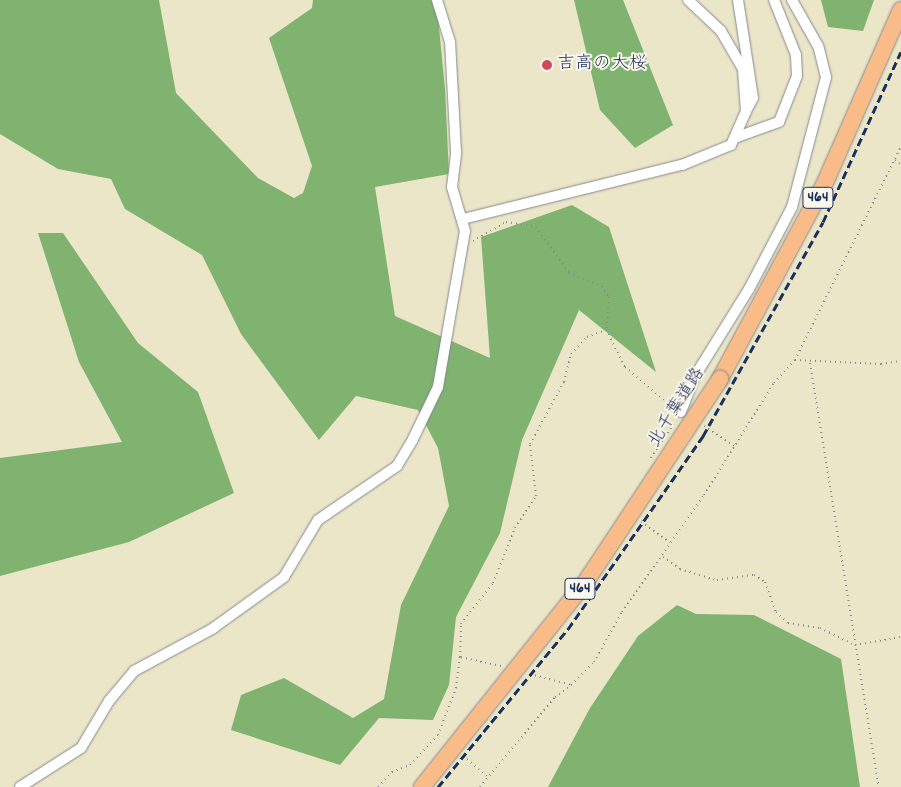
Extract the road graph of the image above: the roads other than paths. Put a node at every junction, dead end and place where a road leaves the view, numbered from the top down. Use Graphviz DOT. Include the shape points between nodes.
graph roads {
  1 [pos="437,0"];
  2 [pos="688,0"];
  3 [pos="738,0"];
  4 [pos="774,0"];
  5 [pos="792,0"];
  6 [pos="901,10"];
  7 [pos="746,112"];
  8 [pos="737,137"];
  9 [pos="463,219"];
  10 [pos="681,412"];
  11 [pos="20,787"];
  12 [pos="422,787"];
  1 -- 9 [label="street" via="450,42 456,152 452,186"];
  2 -- 7 [label="street" via="721,31 737,57 743,69"];
  3 -- 7 [label="street" via="753,98"];
  4 -- 8 [label="street" via="796,55 797,76 779,122"];
  5 -- 10 [label="street" via="818,46 826,77 792,207 754,281 695,376"];
  6 -- 12 [label="highway, 北千葉道路 / 464, bridge" via="820,194 720,379 585,583"];
  7 -- 8 [label="street"];
  8 -- 9 [label="street" via="724,149 682,165"];
  9 -- 11 [label="street" via="463,253 447,315 438,387 397,466 318,520 284,577 265,592 212,629 134,671 120,685 81,748"];
}
